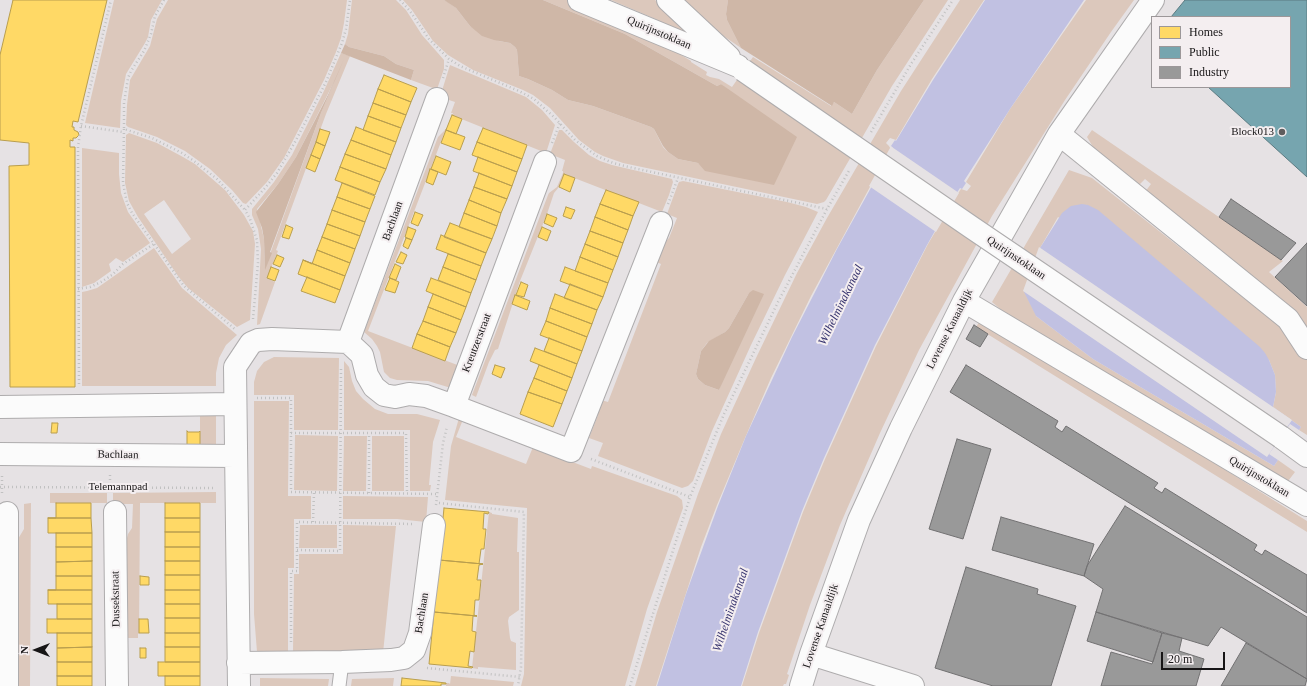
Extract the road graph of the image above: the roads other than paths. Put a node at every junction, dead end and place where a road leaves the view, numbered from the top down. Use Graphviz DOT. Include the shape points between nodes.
graph roads {
  1 [pos="580,0"];
  2 [pos="668,0"];
  3 [pos="1153,0"];
  4 [pos="741,68"];
  5 [pos="437,99"];
  6 [pos="1059,134"];
  7 [pos="545,162"];
  8 [pos="661,223"];
  9 [pos="964,301"];
  10 [pos="345,342"];
  11 [pos="1307,348"];
  12 [pos="235,401"];
  13 [pos="454,406"];
  14 [pos="0,407"];
  15 [pos="1298,448"];
  16 [pos="1,454"];
  17 [pos="236,456"];
  18 [pos="1307,505"];
  19 [pos="114,512"];
  20 [pos="7,513"];
  21 [pos="434,525"];
  22 [pos="811,654"];
  23 [pos="342,662"];
  24 [pos="238,663"];
  25 [pos="7,686"];
  26 [pos="117,686"];
  27 [pos="239,686"];
  28 [pos="339,686"];
  29 [pos="802,686"];
  30 [pos="913,686"];
  1 -- 4 [label="street, Quirijnstoklaan"];
  2 -- 4 [label="street, Quirijnstoklaan"];
  3 -- 6 [label="street, Lovense Kanaaldijk"];
  4 -- 15 [label="street, Quirijnstoklaan, bridge"];
  5 -- 10 [label="street, Bachlaan"];
  6 -- 9 [label="street, Lovense Kanaaldijk"];
  6 -- 11 [label="street" via="1288,319"];
  7 -- 13 [label="street, Kreutzerstraat"];
  8 -- 13 [label="street" via="571,451"];
  9 -- 18 [label="street, Quirijnstoklaan"];
  9 -- 22 [label="street, Lovense Kanaaldijk" via="859,520"];
  10 -- 12 [label="street" via="272,339 254,342 235,367"];
  10 -- 13 [label="street" via="362,355 367,375 374,387 384,395 426,396"];
  12 -- 14 [label="street"];
  12 -- 17 [label="street"];
  16 -- 17 [label="street, Bachlaan"];
  17 -- 24 [label="street"];
  19 -- 26 [label="street, Dussekstraat"];
  20 -- 25 [label="street"];
  21 -- 23 [label="street, Bachlaan" via="420,633 414,650 404,658"];
  22 -- 29 [label="street, Lovense Kanaaldijk"];
  22 -- 30 [label="street"];
  23 -- 24 [label="street"];
  23 -- 28 [label="lane"];
  24 -- 27 [label="street"];
}
